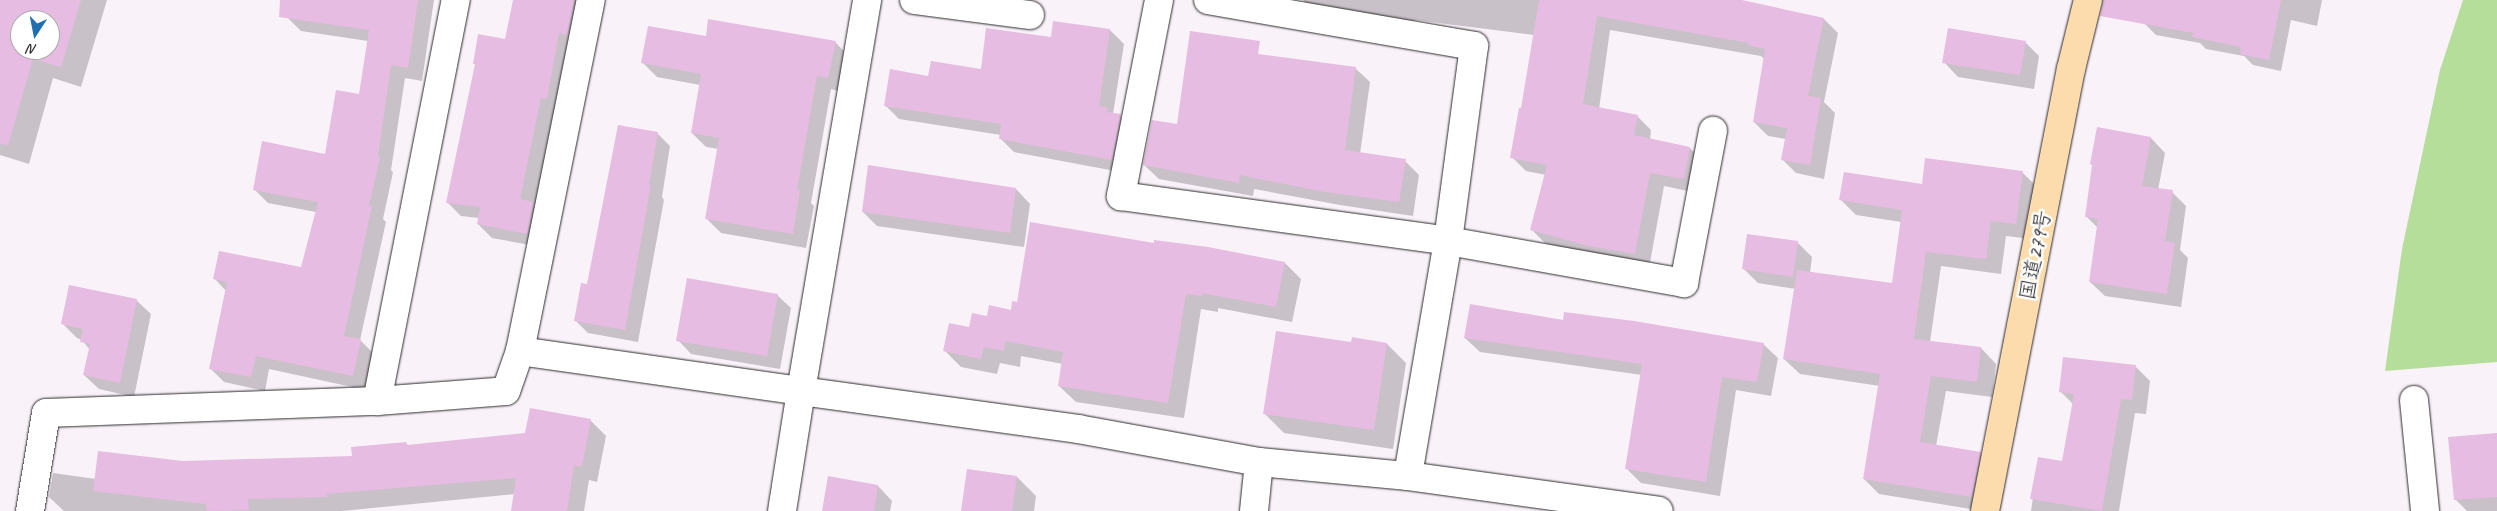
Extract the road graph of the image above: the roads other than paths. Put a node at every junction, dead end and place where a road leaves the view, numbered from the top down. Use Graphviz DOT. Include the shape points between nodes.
graph roads {
  1 [pos="456,0"];
  2 [pos="591,0"];
  3 [pos="867,0"];
  4 [pos="914,0"];
  5 [pos="1159,0"];
  6 [pos="1208,0"];
  7 [pos="2088,0"];
  8 [pos="1030,15"];
  9 [pos="1713,131"];
  10 [pos="1448,241"];
  11 [pos="520,351"];
  12 [pos="801,391"];
  13 [pos="2414,400"];
  14 [pos="377,401"];
  15 [pos="1259,462"];
  16 [pos="1408,476"];
  17 [pos="1505,500"];
  18 [pos="30,511"];
  19 [pos="782,511"];
  20 [pos="1254,511"];
  21 [pos="1659,511"];
  22 [pos="1985,511"];
  23 [pos="2425,511"];
  1 -- 14 [label="street"];
  2 -- 11 [label="street"];
  3 -- 12 [label="street"];
  4 -- 8 [label="street"];
  5 -- 10 [label="street" via="1121,196"];
  6 -- 10 [label="street" via="1474,46"];
  7 -- 22 [label="highway, 国道279号" via="2071,69"];
  9 -- 10 [label="street" via="1684,283"];
  10 -- 16 [label="street"];
  11 -- 12 [label="street"];
  11 -- 14 [label="street" via="506,391"];
  12 -- 15 [label="street" via="1078,429"];
  12 -- 19 [label="street"];
  13 -- 23 [label="street"];
  14 -- 18 [label="street" via="46,413"];
  15 -- 16 [label="street"];
  15 -- 20 [label="street"];
  16 -- 17 [label="street"];
  17 -- 21 [label="street"];
}
